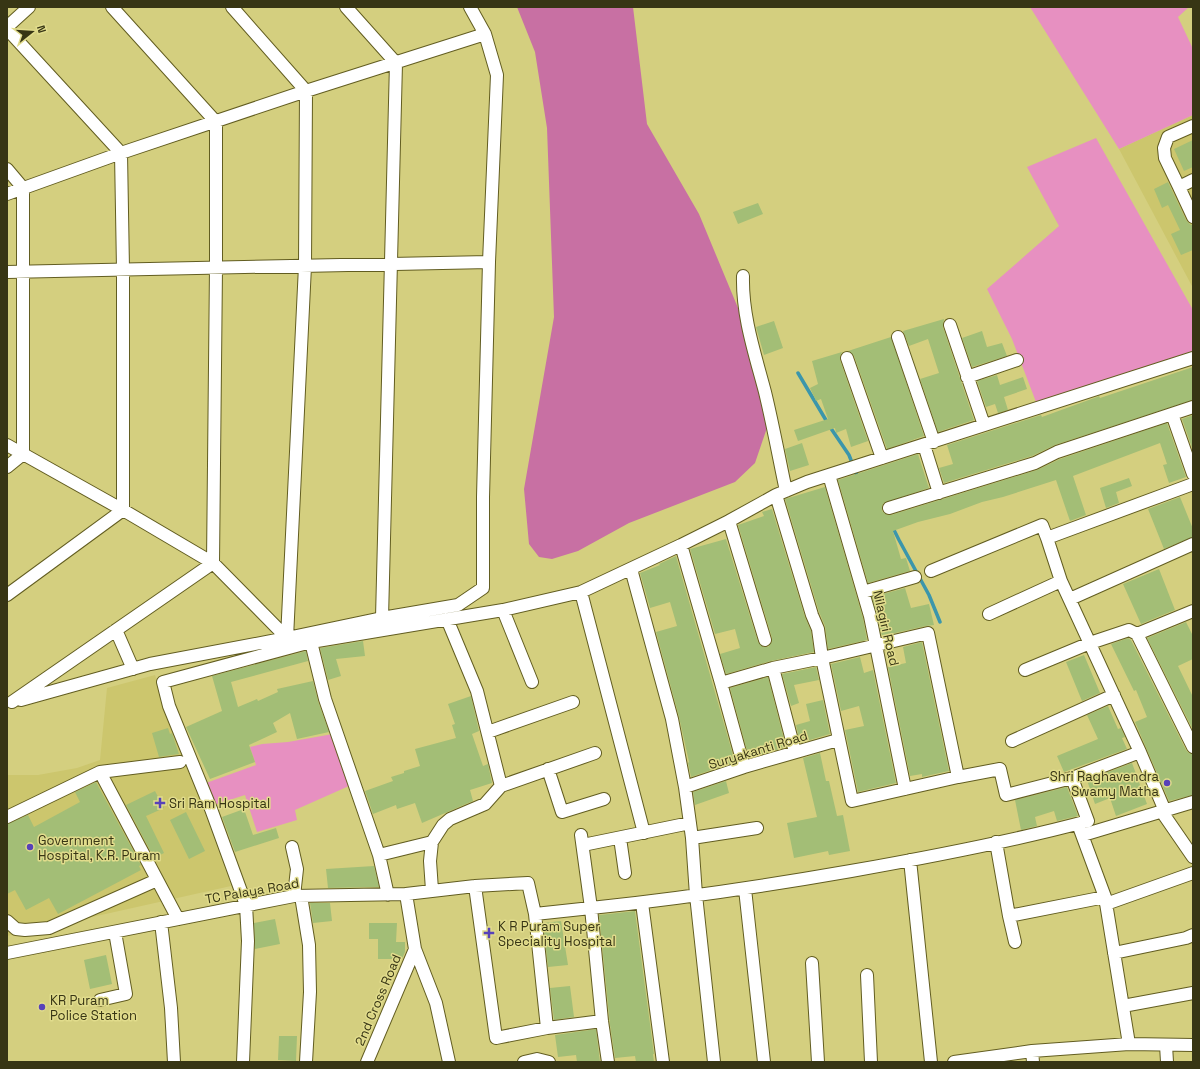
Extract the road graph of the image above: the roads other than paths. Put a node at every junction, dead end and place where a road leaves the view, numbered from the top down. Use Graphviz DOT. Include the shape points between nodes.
graph roads {
  1 [pos="112,7"];
  2 [pos="232,7"];
  3 [pos="346,7"];
  4 [pos="470,7"];
  5 [pos="27,8"];
  6 [pos="7,28"];
  7 [pos="485,34"];
  8 [pos="396,63"];
  9 [pos="306,91"];
  10 [pos="216,122"];
  11 [pos="1193,126"];
  12 [pos="121,153"];
  13 [pos="7,169"];
  14 [pos="1193,180"];
  15 [pos="1179,187"];
  16 [pos="23,188"];
  17 [pos="7,194"];
  18 [pos="1193,217"];
  19 [pos="489,262"];
  20 [pos="392,264"];
  21 [pos="305,266"];
  22 [pos="216,267"];
  23 [pos="123,269"];
  24 [pos="23,271"];
  25 [pos="7,272"];
  26 [pos="743,276"];
  27 [pos="950,325"];
  28 [pos="898,337"];
  29 [pos="847,358"];
  30 [pos="1193,358"];
  31 [pos="1017,360"];
  32 [pos="968,377"];
  33 [pos="1193,407"];
  34 [pos="1172,414"];
  35 [pos="984,425"];
  36 [pos="929,443"];
  37 [pos="7,445"];
  38 [pos="23,454"];
  39 [pos="882,458"];
  40 [pos="7,467"];
  41 [pos="1193,474"];
  42 [pos="829,475"];
  43 [pos="1193,484"];
  44 [pos="781,493"];
  45 [pos="939,493"];
  46 [pos="889,508"];
  47 [pos="123,510"];
  48 [pos="729,521"];
  49 [pos="1048,538"];
  50 [pos="1193,544"];
  51 [pos="681,545"];
  52 [pos="213,563"];
  53 [pos="631,569"];
  54 [pos="930,571"];
  55 [pos="915,576"];
  56 [pos="1061,581"];
  57 [pos="581,592"];
  58 [pos="863,592"];
  59 [pos="7,595"];
  60 [pos="1070,599"];
  61 [pos="503,610"];
  62 [pos="1193,612"];
  63 [pos="989,614"];
  64 [pos="382,618"];
  65 [pos="447,619"];
  66 [pos="116,630"];
  67 [pos="1138,634"];
  68 [pos="286,638"];
  69 [pos="765,640"];
  70 [pos="311,642"];
  71 [pos="1090,643"];
  72 [pos="876,646"];
  73 [pos="822,658"];
  74 [pos="773,668"];
  75 [pos="133,669"];
  76 [pos="1025,670"];
  77 [pos="532,682"];
  78 [pos="721,683"];
  79 [pos="1114,695"];
  80 [pos="573,702"];
  81 [pos="9,704"];
  82 [pos="488,732"];
  83 [pos="838,740"];
  84 [pos="1012,741"];
  85 [pos="1193,747"];
  86 [pos="795,752"];
  87 [pos="1140,752"];
  88 [pos="595,753"];
  89 [pos="180,762"];
  90 [pos="744,767"];
  91 [pos="548,769"];
  92 [pos="100,772"];
  93 [pos="958,777"];
  94 [pos="1072,778"];
  95 [pos="502,786"];
  96 [pos="685,787"];
  97 [pos="905,790"];
  98 [pos="604,799"];
  99 [pos="1193,802"];
  100 [pos="1164,811"];
  101 [pos="7,818"];
  102 [pos="690,823"];
  103 [pos="757,828"];
  104 [pos="1081,829"];
  105 [pos="644,833"];
  106 [pos="620,838"];
  107 [pos="692,838"];
  108 [pos="432,842"];
  109 [pos="996,842"];
  110 [pos="292,847"];
  111 [pos="379,855"];
  112 [pos="1193,857"];
  113 [pos="910,860"];
  114 [pos="625,873"];
  115 [pos="1193,873"];
  116 [pos="157,880"];
  117 [pos="475,886"];
  118 [pos="745,888"];
  119 [pos="432,890"];
  120 [pos="406,894"];
  121 [pos="388,895"];
  122 [pos="696,895"];
  123 [pos="298,896"];
  124 [pos="1106,900"];
  125 [pos="642,903"];
  126 [pos="246,905"];
  127 [pos="591,908"];
  128 [pos="534,914"];
  129 [pos="1009,916"];
  130 [pos="178,919"];
  131 [pos="7,921"];
  132 [pos="161,922"];
  133 [pos="115,932"];
  134 [pos="1193,935"];
  135 [pos="1015,942"];
  136 [pos="415,949"];
  137 [pos="7,953"];
  138 [pos="1114,953"];
  139 [pos="812,963"];
  140 [pos="867,975"];
  141 [pos="1193,993"];
  142 [pos="100,1000"];
  143 [pos="1123,1006"];
  144 [pos="602,1020"];
  145 [pos="547,1028"];
  146 [pos="1129,1044"];
  147 [pos="1166,1045"];
  148 [pos="1193,1045"];
  149 [pos="1033,1056"];
  150 [pos="174,1062"];
  151 [pos="243,1062"];
  152 [pos="306,1062"];
  153 [pos="367,1062"];
  154 [pos="449,1062"];
  155 [pos="524,1062"];
  156 [pos="549,1062"];
  157 [pos="608,1062"];
  158 [pos="663,1062"];
  159 [pos="714,1062"];
  160 [pos="764,1062"];
  161 [pos="818,1062"];
  162 [pos="871,1062"];
  163 [pos="931,1062"];
  164 [pos="954,1062"];
  165 [pos="1167,1062"];
  1 -- 10 [label="street"];
  2 -- 9 [label="street"];
  3 -- 8 [label="street"];
  4 -- 7 [label="street"];
  5 -- 6 [label="street"];
  6 -- 12 [label="street"];
  7 -- 8 [label="street"];
  7 -- 19 [label="street" via="497,75"];
  8 -- 9 [label="street"];
  8 -- 20 [label="street"];
  9 -- 10 [label="street"];
  9 -- 21 [label="street"];
  10 -- 12 [label="street"];
  10 -- 22 [label="street"];
  11 -- 15 [label="street" via="1168,137 1164,148 1165,158"];
  12 -- 16 [label="street"];
  12 -- 23 [label="street"];
  13 -- 16 [label="street"];
  14 -- 15 [label="street"];
  15 -- 18 [label="street"];
  16 -- 17 [label="street"];
  16 -- 24 [label="street"];
  19 -- 20 [label="street"];
  19 -- 64 [label="street" via="483,588 458,605"];
  20 -- 21 [label="street"];
  20 -- 64 [label="street"];
  21 -- 22 [label="street"];
  21 -- 68 [label="street"];
  22 -- 23 [label="street"];
  22 -- 52 [label="street"];
  23 -- 24 [label="street"];
  23 -- 47 [label="street"];
  24 -- 25 [label="street"];
  24 -- 38 [label="street"];
  26 -- 44 [label="street" via="749,332 765,394"];
  27 -- 32 [label="street"];
  28 -- 36 [label="street"];
  29 -- 39 [label="street"];
  30 -- 35 [label="street"];
  31 -- 32 [label="street"];
  32 -- 35 [label="street"];
  33 -- 34 [label="street"];
  34 -- 41 [label="street"];
  34 -- 45 [label="street" via="1057,452 1035,463"];
  35 -- 36 [label="street"];
  36 -- 39 [label="street"];
  36 -- 45 [label="street"];
  37 -- 38 [label="street"];
  38 -- 40 [label="street"];
  38 -- 47 [label="street"];
  39 -- 42 [label="street"];
  42 -- 44 [label="street"];
  42 -- 58 [label="street, Nilagiri Road"];
  43 -- 49 [label="street"];
  44 -- 48 [label="street"];
  44 -- 73 [label="street" via="812,615 818,629"];
  45 -- 46 [label="street"];
  47 -- 52 [label="street"];
  47 -- 59 [label="street"];
  48 -- 51 [label="street"];
  48 -- 69 [label="street"];
  49 -- 54 [label="street" via="1042,525"];
  49 -- 56 [label="street"];
  50 -- 60 [label="street"];
  51 -- 53 [label="street"];
  51 -- 78 [label="street"];
  52 -- 66 [label="street"];
  52 -- 68 [label="street"];
  53 -- 57 [label="street"];
  53 -- 96 [label="street" via="672,719"];
  55 -- 58 [label="street"];
  56 -- 60 [label="street"];
  56 -- 63 [label="street"];
  57 -- 61 [label="street"];
  57 -- 105 [label="street"];
  58 -- 72 [label="street, Nilagiri Road"];
  60 -- 71 [label="street"];
  61 -- 65 [label="street"];
  61 -- 77 [label="street"];
  62 -- 67 [label="street"];
  64 -- 68 [label="street"];
  65 -- 70 [label="street"];
  65 -- 82 [label="street" via="477,691"];
  66 -- 75 [label="street"];
  66 -- 81 [label="street"];
  67 -- 71 [label="street" via="1129,630"];
  67 -- 85 [label="street"];
  68 -- 75 [label="street"];
  70 -- 111 [label="street" via="325,699"];
  70 -- 126 [label="street" via="163,682"];
  71 -- 76 [label="street"];
  71 -- 79 [label="street"];
  72 -- 73 [label="street"];
  72 -- 93 [label="street" via="928,633"];
  72 -- 97 [label="street, Nilagiri Road"];
  73 -- 74 [label="street"];
  73 -- 83 [label="street"];
  74 -- 78 [label="street"];
  74 -- 86 [label="street"];
  75 -- 81 [label="street"];
  78 -- 90 [label="street"];
  79 -- 84 [label="street"];
  79 -- 87 [label="street"];
  80 -- 82 [label="street"];
  82 -- 95 [label="street"];
  83 -- 86 [label="street, Suryakanti Road"];
  83 -- 97 [label="street" via="852,801"];
  86 -- 90 [label="street, Suryakanti Road"];
  87 -- 94 [label="street"];
  87 -- 100 [label="street"];
  88 -- 91 [label="street"];
  89 -- 92 [label="street"];
  90 -- 96 [label="street, Suryakanti Road"];
  91 -- 95 [label="street"];
  91 -- 98 [label="street" via="562,812"];
  92 -- 101 [label="street"];
  92 -- 116 [label="street"];
  93 -- 94 [label="street" via="1000,769 1006,795"];
  93 -- 97 [label="street"];
  94 -- 104 [label="street" via="1088,821"];
  95 -- 108 [label="street" via="485,804 450,819"];
  96 -- 102 [label="street"];
  99 -- 100 [label="street"];
  100 -- 104 [label="street"];
  100 -- 112 [label="street"];
  102 -- 105 [label="street"];
  102 -- 107 [label="street"];
  103 -- 107 [label="street"];
  104 -- 109 [label="street"];
  104 -- 124 [label="street"];
  105 -- 106 [label="street"];
  106 -- 114 [label="street"];
  106 -- 127 [label="street" via="582,840"];
  107 -- 122 [label="street"];
  108 -- 111 [label="street"];
  108 -- 119 [label="street"];
  109 -- 113 [label="street"];
  109 -- 129 [label="street"];
  110 -- 123 [label="street" via="297,869"];
  111 -- 121 [label="street"];
  113 -- 118 [label="street"];
  113 -- 163 [label="street"];
  115 -- 124 [label="street"];
  116 -- 130 [label="street"];
  116 -- 131 [label="street" via="49,928 16,929"];
  117 -- 119 [label="street, TC Palaya Road"];
  117 -- 128 [label="street, TC Palaya Road" via="528,883"];
  117 -- 145 [label="street" via="496,1038"];
  118 -- 122 [label="street"];
  118 -- 160 [label="street"];
  119 -- 120 [label="street, TC Palaya Road"];
  120 -- 121 [label="street, TC Palaya Road"];
  120 -- 136 [label="street"];
  121 -- 123 [label="street, TC Palaya Road"];
  122 -- 125 [label="street"];
  122 -- 159 [label="street"];
  123 -- 126 [label="street, TC Palaya Road"];
  123 -- 152 [label="street" via="309,945 310,992"];
  124 -- 129 [label="street"];
  124 -- 138 [label="street"];
  125 -- 127 [label="street"];
  125 -- 158 [label="street"];
  126 -- 130 [label="street, TC Palaya Road"];
  126 -- 151 [label="street" via="248,941"];
  127 -- 128 [label="street"];
  127 -- 144 [label="street"];
  128 -- 145 [label="street"];
  129 -- 135 [label="street"];
  130 -- 132 [label="street, TC Palaya Road"];
  132 -- 133 [label="street, TC Palaya Road"];
  132 -- 150 [label="street" via="171,1008"];
  133 -- 137 [label="street, TC Palaya Road"];
  133 -- 142 [label="street" via="126,994"];
  134 -- 138 [label="street"];
  136 -- 153 [label="street, 2nd Cross Road"];
  136 -- 154 [label="street" via="436,1003"];
  138 -- 143 [label="street"];
  139 -- 161 [label="street"];
  140 -- 162 [label="street"];
  141 -- 143 [label="street"];
  143 -- 146 [label="street"];
  144 -- 145 [label="street"];
  144 -- 157 [label="street"];
  146 -- 147 [label="street"];
  146 -- 149 [label="street"];
  147 -- 148 [label="street"];
  147 -- 165 [label="street"];
  149 -- 164 [label="street"];
  155 -- 156 [label="street" via="537,1059"];
}
